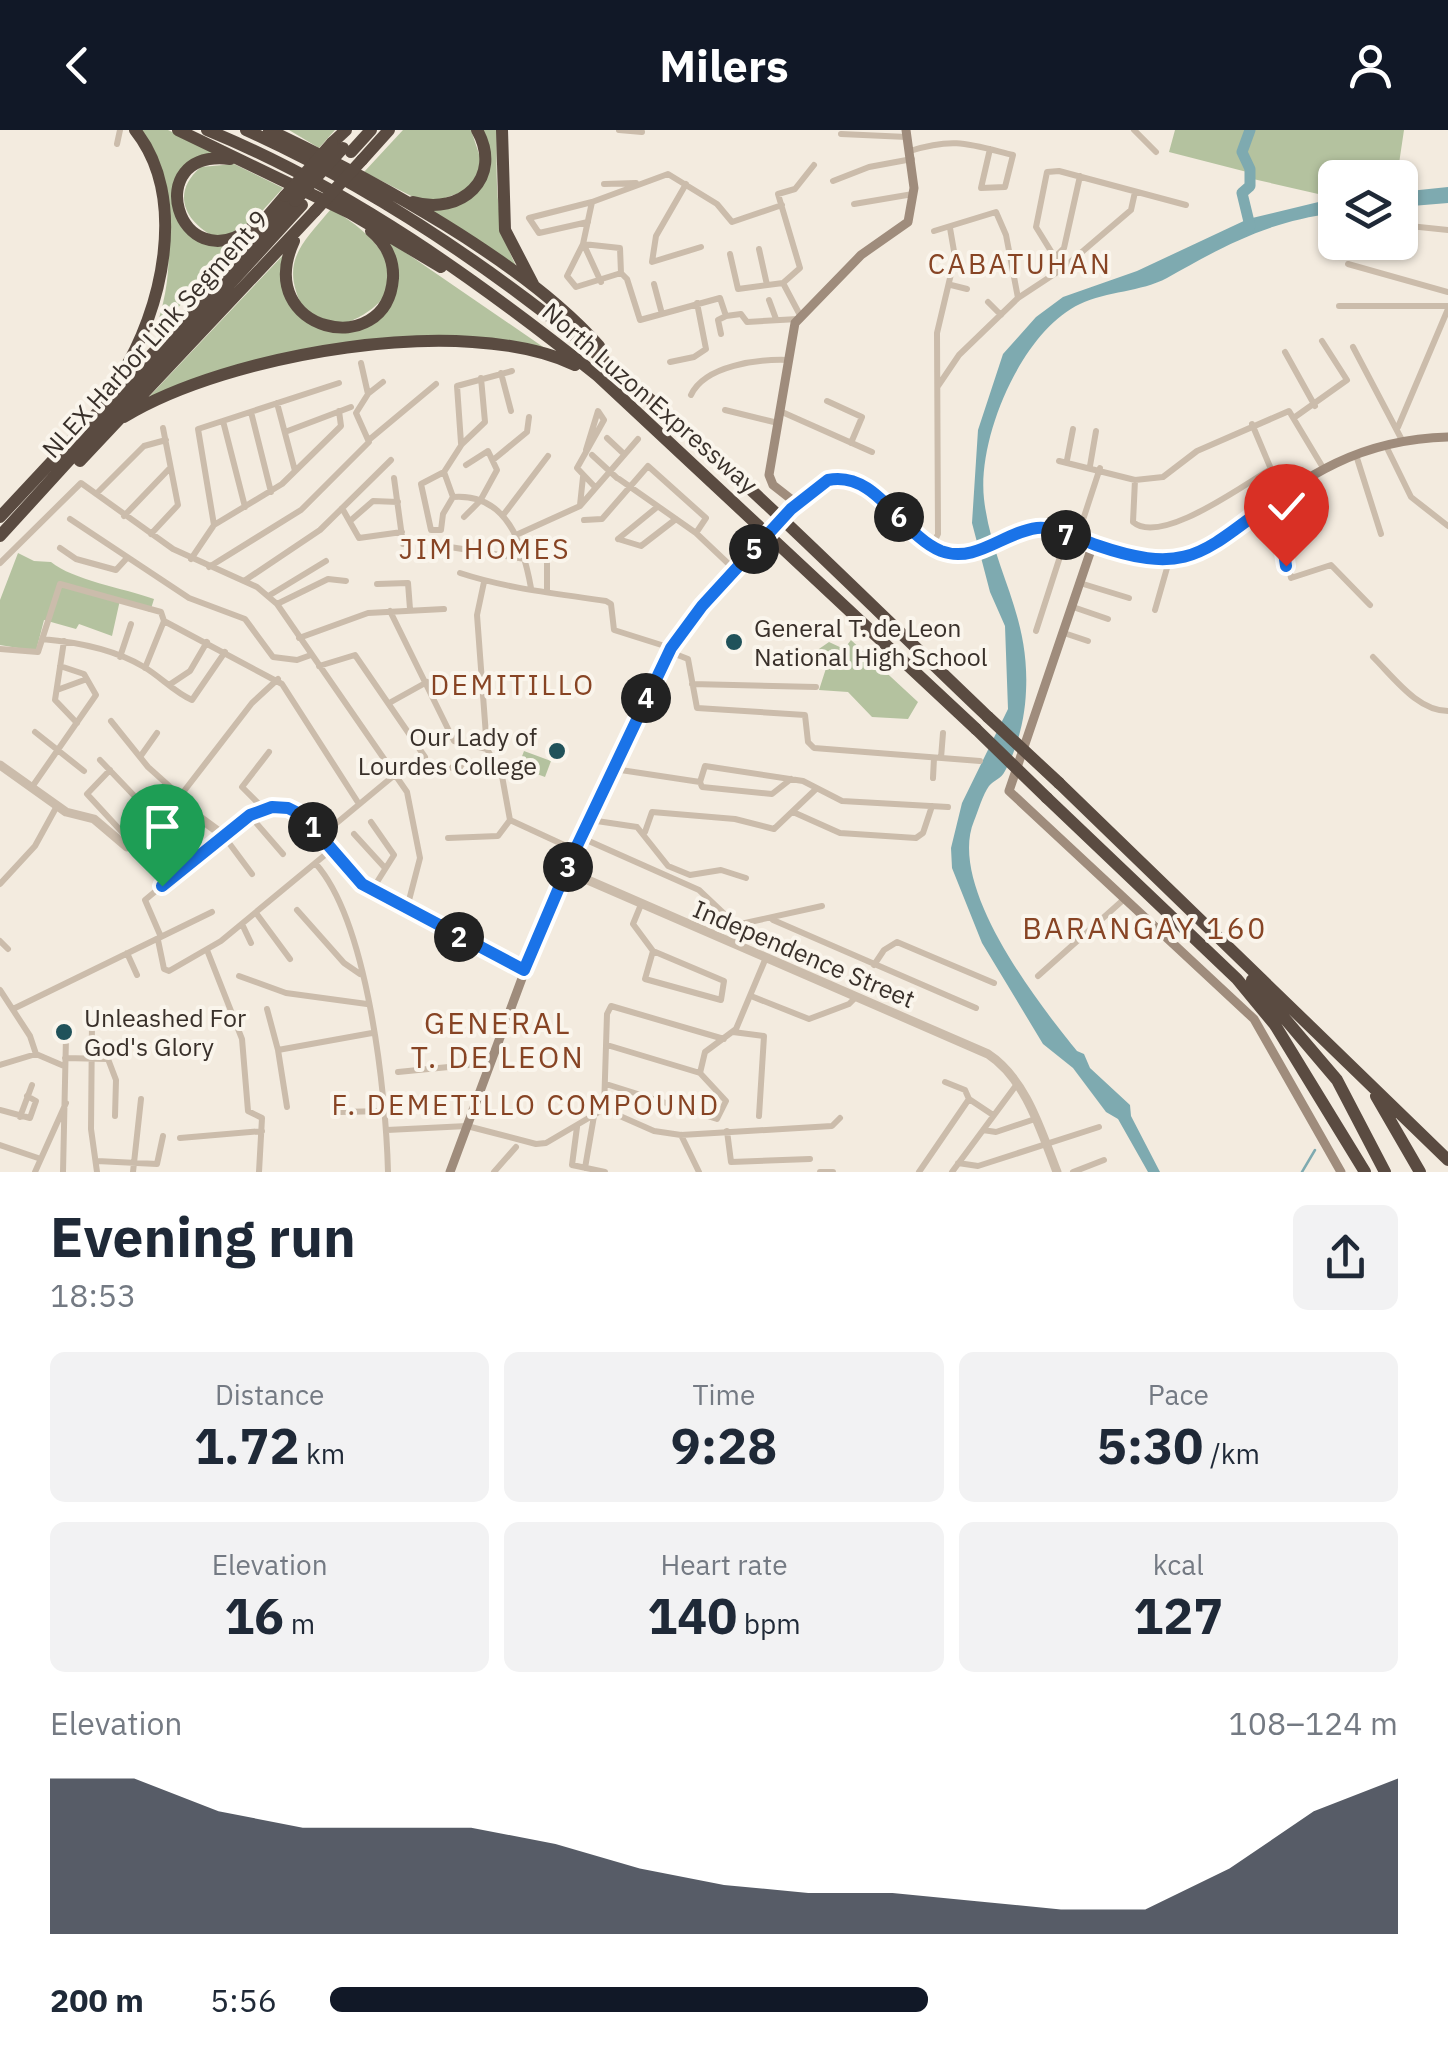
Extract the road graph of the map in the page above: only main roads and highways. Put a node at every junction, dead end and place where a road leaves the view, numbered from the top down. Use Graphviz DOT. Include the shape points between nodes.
graph roads {
  1 [pos="135,130"];
  2 [pos="178,130"];
  3 [pos="207,130"];
  4 [pos="246,130"];
  5 [pos="269,130"];
  6 [pos="283,130"];
  7 [pos="359,130"];
  8 [pos="477,130"];
  9 [pos="502,130"];
  10 [pos="384,132"];
  11 [pos="906,134"];
  12 [pos="344,144"];
  13 [pos="306,147"];
  14 [pos="248,162"];
  15 [pos="397,196"];
  16 [pos="302,205"];
  17 [pos="350,213"];
  18 [pos="488,292"];
  19 [pos="541,294"];
  20 [pos="624,374"];
  21 [pos="598,376"];
  22 [pos="120,378"];
  23 [pos="124,417"];
  24 [pos="1448,437"];
  25 [pos="15,501"];
  26 [pos="794,506"];
  27 [pos="2,528"];
  28 [pos="1093,544"];
  29 [pos="1202,921"];
  30 [pos="1370,1085"];
  31 [pos="1448,1160"];
  32 [pos="450,1172"];
  33 [pos="1340,1172"];
  34 [pos="1365,1172"];
  35 [pos="1386,1172"];
  36 [pos="1420,1172"];
  1 -- 22 [label="highway" via="158,179 162,278 144,336"];
  2 -- 14 [label="highway"];
  3 -- 18 [label="highway, North Luzon Expressway" via="326,187"];
  4 -- 20 [label="highway, North Luzon Expressway" via="430,230"];
  5 -- 13 [label="highway"];
  6 -- 13 [label="highway"];
  7 -- 12 [label="highway"];
  8 -- 15 [label="highway" via="485,169 466,198 428,207"];
  9 -- 19 [label="highway" via="506,230"];
  10 -- 12 [label="highway"];
  11 -- 26 [label="main road" via="914,194 902,230 861,256 799,318 770,480"];
  12 -- 16 [label="highway"];
  12 -- 16 [label="highway, bridge"];
  13 -- 15 [label="highway"];
  14 -- 16 [label="highway" via="208,158 187,170 176,194 186,226 204,238 226,240"];
  14 -- 17 [label="highway"];
  15 -- 19 [label="highway"];
  16 -- 17 [label="highway" via="287,288 308,318 344,328 376,316 393,283 382,242"];
  16 -- 22 [label="highway"];
  16 -- 23 [label="highway"];
  16 -- 25 [label="highway, NLEX Harbor Link Segment 9"];
  16 -- 27 [label="highway, NLEX Harbor Link Segment 9"];
  17 -- 18 [label="highway"];
  18 -- 21 [label="highway, North Luzon Expressway"];
  19 -- 20 [label="highway"];
  20 -- 29 [label="highway, North Luzon Expressway, bridge"];
  21 -- 23 [label="highway" via="508,342 338,348 182,390"];
  21 -- 34 [label="highway, North Luzon Expressway, bridge" via="1238,979"];
  22 -- 25 [label="highway"];
  23 -- 27 [label="highway"];
  24 -- 28 [label="main road" via="1322,466 1199,554 1170,561"];
  25 -- 27 [label="highway, NLEX Harbor Link Segment 9"];
  26 -- 28 [label="main road" via="820,484 850,479 932,546 950,553 974,552 1040,528"];
  26 -- 32 [label="main road, bridge" via="670,650 524,970"];
  28 -- 33 [label="main road" via="1010,793 1254,1019"];
  29 -- 30 [label="highway, North Luzon Expressway"];
  29 -- 35 [label="highway, North Luzon Expressway" via="1324,1062"];
  30 -- 31 [label="highway, North Luzon Expressway"];
  30 -- 36 [label="highway, North Luzon Expressway"];
}
